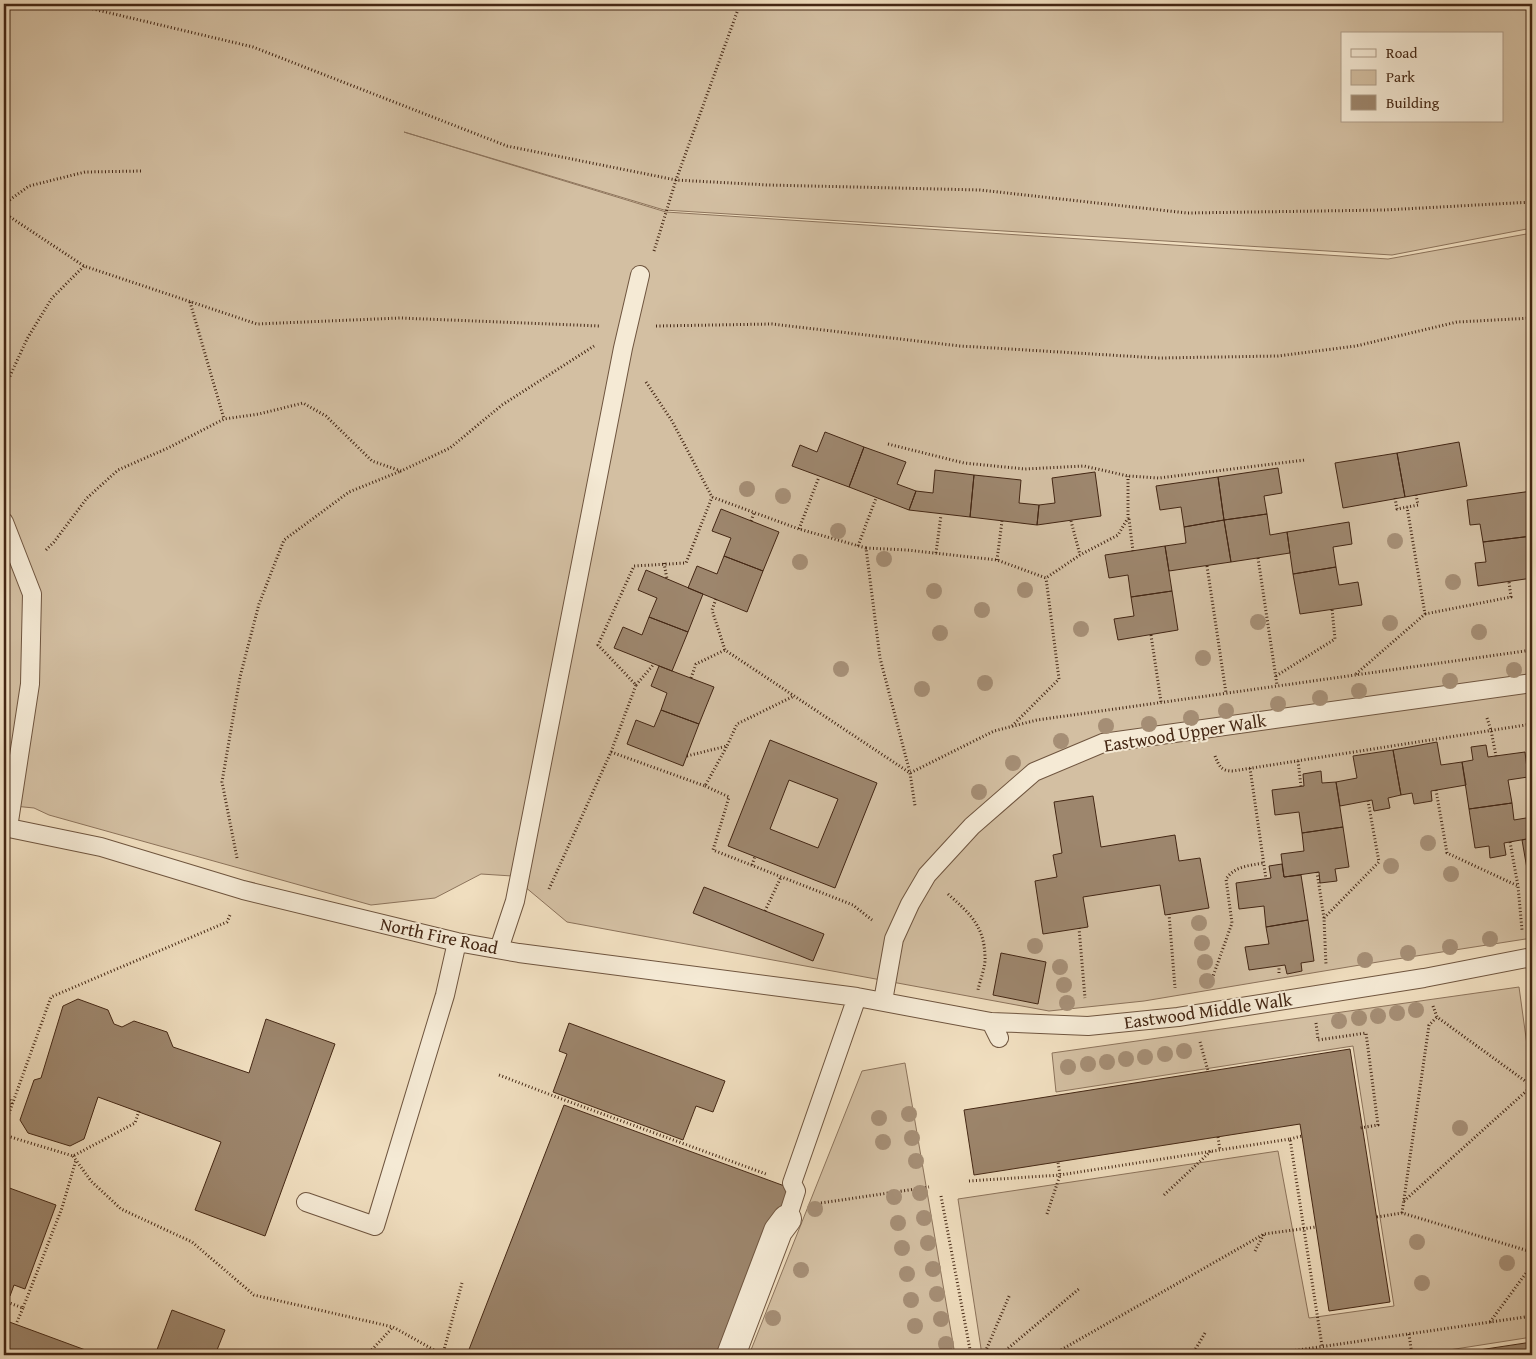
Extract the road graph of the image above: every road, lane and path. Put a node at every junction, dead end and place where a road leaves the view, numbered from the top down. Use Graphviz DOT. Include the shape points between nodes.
graph roads {
  1 [pos="72,4"];
  2 [pos="740,4"];
  3 [pos="142,171"];
  4 [pos="676,180"];
  5 [pos="1532,202"];
  6 [pos="4,204"];
  7 [pos="4,213"];
  8 [pos="84,266"];
  9 [pos="640,275"];
  10 [pos="190,301"];
  11 [pos="1532,318"];
  12 [pos="628,327"];
  13 [pos="623,348"];
  14 [pos="4,389"];
  15 [pos="224,418"];
  16 [pos="888,444"];
  17 [pos="1305,460"];
  18 [pos="401,471"];
  19 [pos="819,476"];
  20 [pos="1128,476"];
  21 [pos="1416,495"];
  22 [pos="712,497"];
  23 [pos="876,498"];
  24 [pos="1395,498"];
  25 [pos="1407,507"];
  26 [pos="754,513"];
  27 [pos="941,514"];
  28 [pos="1128,518"];
  29 [pos="1002,521"];
  30 [pos="1071,521"];
  31 [pos="4,522"];
  32 [pos="751,522"];
  33 [pos="799,529"];
  34 [pos="858,546"];
  35 [pos="866,548"];
  36 [pos="1133,551"];
  37 [pos="936,553"];
  38 [pos="1080,555"];
  39 [pos="1258,558"];
  40 [pos="997,560"];
  41 [pos="664,563"];
  42 [pos="1207,566"];
  43 [pos="23,572"];
  44 [pos="1046,578"];
  45 [pos="667,579"];
  46 [pos="1509,582"];
  47 [pos="716,599"];
  48 [pos="1332,609"];
  49 [pos="1425,614"];
  50 [pos="1151,635"];
  51 [pos="725,650"];
  52 [pos="654,664"];
  53 [pos="1356,674"];
  54 [pos="1276,676"];
  55 [pos="692,678"];
  56 [pos="1532,683"];
  57 [pos="636,685"];
  58 [pos="1277,685"];
  59 [pos="1226,693"];
  60 [pos="794,695"];
  61 [pos="1161,702"];
  62 [pos="1532,724"];
  63 [pos="1011,727"];
  64 [pos="1204,729"];
  65 [pos="728,746"];
  66 [pos="611,752"];
  67 [pos="687,756"];
  68 [pos="1298,761"];
  69 [pos="1250,768"];
  70 [pos="910,774"];
  71 [pos="705,786"];
  72 [pos="1301,786"];
  73 [pos="1436,790"];
  74 [pos="1368,801"];
  75 [pos="915,806"];
  76 [pos="6,828"];
  77 [pos="1510,842"];
  78 [pos="755,856"];
  79 [pos="1263,863"];
  80 [pos="752,866"];
  81 [pos="1317,872"];
  82 [pos="927,875"];
  83 [pos="781,877"];
  84 [pos="1266,879"];
  85 [pos="1518,886"];
  86 [pos="243,890"];
  87 [pos="547,892"];
  88 [pos="853,905"];
  89 [pos="765,911"];
  90 [pos="1169,914"];
  91 [pos="1324,918"];
  92 [pos="1079,928"];
  93 [pos="457,942"];
  94 [pos="500,949"];
  95 [pos="1528,957"];
  96 [pos="1424,978"];
  97 [pos="1320,994"];
  98 [pos="857,997"];
  99 [pos="883,1002"];
  100 [pos="1200,1014"];
  101 [pos="1178,1017"];
  102 [pos="972,1018"];
  103 [pos="1437,1018"];
  104 [pos="990,1022"];
  105 [pos="1088,1026"];
  106 [pos="999,1038"];
  107 [pos="500,1075"];
  108 [pos="1532,1086"];
  109 [pos="4,1087"];
  110 [pos="12,1104"];
  111 [pos="139,1111"];
  112 [pos="4,1124"];
  113 [pos="1360,1128"];
  114 [pos="4,1135"];
  115 [pos="1302,1136"];
  116 [pos="1218,1137"];
  117 [pos="1290,1139"];
  118 [pos="1220,1150"];
  119 [pos="1212,1151"];
  120 [pos="73,1156"];
  121 [pos="76,1160"];
  122 [pos="1058,1162"];
  123 [pos="1060,1175"];
  124 [pos="969,1181"];
  125 [pos="792,1183"];
  126 [pos="930,1187"];
  127 [pos="1164,1195"];
  128 [pos="941,1196"];
  129 [pos="306,1202"];
  130 [pos="1404,1202"];
  131 [pos="789,1213"];
  132 [pos="1402,1213"];
  133 [pos="1048,1214"];
  134 [pos="1377,1217"];
  135 [pos="1316,1226"];
  136 [pos="1304,1228"];
  137 [pos="1264,1234"];
  138 [pos="1254,1251"];
  139 [pos="1532,1252"];
  140 [pos="1532,1265"];
  141 [pos="462,1282"];
  142 [pos="1080,1288"];
  143 [pos="1010,1294"];
  144 [pos="4,1301"];
  145 [pos="23,1308"];
  146 [pos="1532,1316"];
  147 [pos="17,1322"];
  148 [pos="1490,1322"];
  149 [pos="393,1327"];
  150 [pos="1205,1333"];
  151 [pos="1409,1334"];
  152 [pos="1322,1346"];
  153 [pos="468,1352"];
  154 [pos="367,1355"];
  155 [pos="444,1355"];
  156 [pos="461,1355"];
  157 [pos="731,1355"];
  158 [pos="971,1355"];
  159 [pos="984,1355"];
  160 [pos="1000,1355"];
  161 [pos="1052,1355"];
  162 [pos="1192,1355"];
  163 [pos="1264,1355"];
  164 [pos="1412,1355"];
  1 -- 4 [label="path" via="253,47 507,146"];
  2 -- 4 [label="path"];
  3 -- 6 [label="path" via="85,172 30,186"];
  4 -- 5 [label="path" via="980,190 1186,213 1386,210"];
  4 -- 9 [label="path" via="655,250"];
  7 -- 8 [label="path"];
  8 -- 10 [label="path"];
  8 -- 14 [label="path" via="52,298 27,339"];
  9 -- 12 [label="lane"];
  10 -- 12 [label="path" via="257,324 400,318"];
  10 -- 15 [label="path"];
  11 -- 12 [label="path" via="1457,322 1356,346 1278,356 1159,358 960,346 772,324"];
  12 -- 13 [label="lane"];
  12 -- 18 [label="path" via="502,405 450,448"];
  13 -- 22 [label="path" via="672,421"];
  13 -- 94 [label="lane" via="515,901"];
  15 -- 18 [label="path" via="259,414 303,403 326,416 372,461"];
  15 -- 43 [label="path" via="118,470 87,498 54,542"];
  16 -- 20 [label="path" via="964,463 1025,469 1084,466"];
  17 -- 20 [label="path" via="1159,478"];
  18 -- 86 [label="path" via="349,492 284,540 259,604 240,677 222,782"];
  19 -- 33 [label="path"];
  20 -- 28 [label="path"];
  21 -- 25 [label="path" via="1418,505"];
  22 -- 26 [label="path"];
  22 -- 41 [label="path" via="686,563"];
  23 -- 34 [label="path"];
  24 -- 25 [label="path" via="1397,509"];
  25 -- 49 [label="path"];
  26 -- 32 [label="path"];
  26 -- 33 [label="path"];
  27 -- 37 [label="path"];
  28 -- 36 [label="path"];
  28 -- 38 [label="path" via="1118,535"];
  29 -- 40 [label="path"];
  30 -- 38 [label="path"];
  31 -- 43 [label="lane"];
  33 -- 34 [label="path"];
  34 -- 35 [label="path"];
  35 -- 37 [label="path"];
  35 -- 70 [label="path" via="880,658"];
  37 -- 40 [label="path"];
  38 -- 44 [label="path"];
  39 -- 54 [label="path"];
  40 -- 44 [label="path"];
  41 -- 45 [label="path"];
  41 -- 57 [label="path" via="634,566 598,645"];
  42 -- 59 [label="path"];
  43 -- 76 [label="lane" via="32,594 30,684"];
  44 -- 63 [label="path" via="1059,679"];
  46 -- 49 [label="path" via="1511,597"];
  47 -- 51 [label="path" via="712,610"];
  48 -- 54 [label="path" via="1335,639"];
  49 -- 53 [label="path"];
  50 -- 61 [label="path"];
  51 -- 55 [label="path" via="696,664"];
  51 -- 60 [label="path"];
  52 -- 57 [label="path"];
  54 -- 58 [label="path"];
  56 -- 64 [label="lane, Eastwood Upper Walk"];
  57 -- 66 [label="path"];
  60 -- 65 [label="path" via="737,724"];
  60 -- 70 [label="path"];
  62 -- 68 [label="path"];
  64 -- 69 [label="path" via="1219,766 1225,771"];
  64 -- 82 [label="lane, Eastwood Upper Walk" via="1103,744 1034,772 972,826"];
  65 -- 67 [label="path"];
  65 -- 71 [label="path"];
  66 -- 71 [label="path"];
  66 -- 87 [label="path"];
  68 -- 69 [label="path"];
  68 -- 72 [label="path"];
  69 -- 79 [label="path"];
  70 -- 75 [label="path"];
  71 -- 80 [label="path" via="729,797 713,850"];
  73 -- 85 [label="path" via="1447,853"];
  74 -- 91 [label="path" via="1379,862"];
  76 -- 86 [label="lane, North Fire Road" via="101,847"];
  77 -- 85 [label="path"];
  78 -- 80 [label="path"];
  79 -- 84 [label="path"];
  79 -- 100 [label="path" via="1239,867 1226,879 1232,923"];
  80 -- 83 [label="path"];
  81 -- 91 [label="path"];
  82 -- 99 [label="lane, Eastwood Upper Walk" via="894,939"];
  82 -- 102 [label="path" via="980,927 986,957"];
  83 -- 88 [label="path"];
  83 -- 89 [label="path"];
  85 -- 95 [label="path"];
  86 -- 93 [label="lane, North Fire Road"];
  86 -- 110 [label="path" via="227,922 51,997"];
  90 -- 101 [label="path"];
  91 -- 97 [label="path"];
  92 -- 105 [label="path"];
  93 -- 94 [label="lane, North Fire Road"];
  93 -- 129 [label="lane" via="445,995 375,1226"];
  94 -- 98 [label="lane, North Fire Road"];
  95 -- 96 [label="lane, Eastwood Middle Walk"];
  96 -- 97 [label="lane, Eastwood Middle Walk"];
  96 -- 103 [label="path"];
  97 -- 100 [label="lane, Eastwood Middle Walk"];
  97 -- 113 [label="path" via="1318,1040 1366,1033 1378,1125"];
  98 -- 99 [label="lane, North Fire Road"];
  98 -- 125 [label="lane"];
  99 -- 102 [label="lane, Eastwood Middle Walk"];
  100 -- 101 [label="lane, Eastwood Middle Walk"];
  101 -- 105 [label="lane, Eastwood Middle Walk"];
  102 -- 104 [label="lane, Eastwood Middle Walk"];
  103 -- 108 [label="path"];
  103 -- 130 [label="path" via="1429,1025"];
  104 -- 105 [label="lane, Eastwood Middle Walk"];
  104 -- 106 [label="lane"];
  107 -- 125 [label="path"];
  108 -- 130 [label="path"];
  109 -- 110 [label="path"];
  110 -- 112 [label="path"];
  111 -- 120 [label="path" via="135,1123"];
  114 -- 120 [label="path"];
  115 -- 117 [label="path"];
  116 -- 118 [label="path"];
  117 -- 118 [label="path"];
  117 -- 136 [label="path"];
  118 -- 119 [label="path"];
  119 -- 123 [label="path"];
  119 -- 127 [label="path"];
  120 -- 121 [label="path"];
  121 -- 145 [label="path" via="62,1208"];
  121 -- 149 [label="path" via="90,1180 121,1209 192,1242 254,1295"];
  122 -- 123 [label="path"];
  123 -- 124 [label="path"];
  123 -- 133 [label="path"];
  125 -- 131 [label="lane" via="796,1191"];
  126 -- 131 [label="path"];
  128 -- 158 [label="path"];
  130 -- 132 [label="path"];
  131 -- 157 [label="street" via="778,1231"];
  132 -- 134 [label="path"];
  132 -- 139 [label="path"];
  135 -- 136 [label="path"];
  136 -- 137 [label="path"];
  136 -- 152 [label="path"];
  137 -- 138 [label="path"];
  137 -- 161 [label="path"];
  140 -- 148 [label="path"];
  141 -- 155 [label="path"];
  142 -- 160 [label="path"];
  143 -- 159 [label="path"];
  144 -- 145 [label="path"];
  145 -- 147 [label="path"];
  146 -- 148 [label="path"];
  148 -- 151 [label="path"];
  149 -- 154 [label="path"];
  149 -- 155 [label="path"];
  150 -- 162 [label="path"];
  151 -- 152 [label="path"];
  151 -- 164 [label="path"];
  152 -- 163 [label="path"];
  153 -- 156 [label="path"];
}
